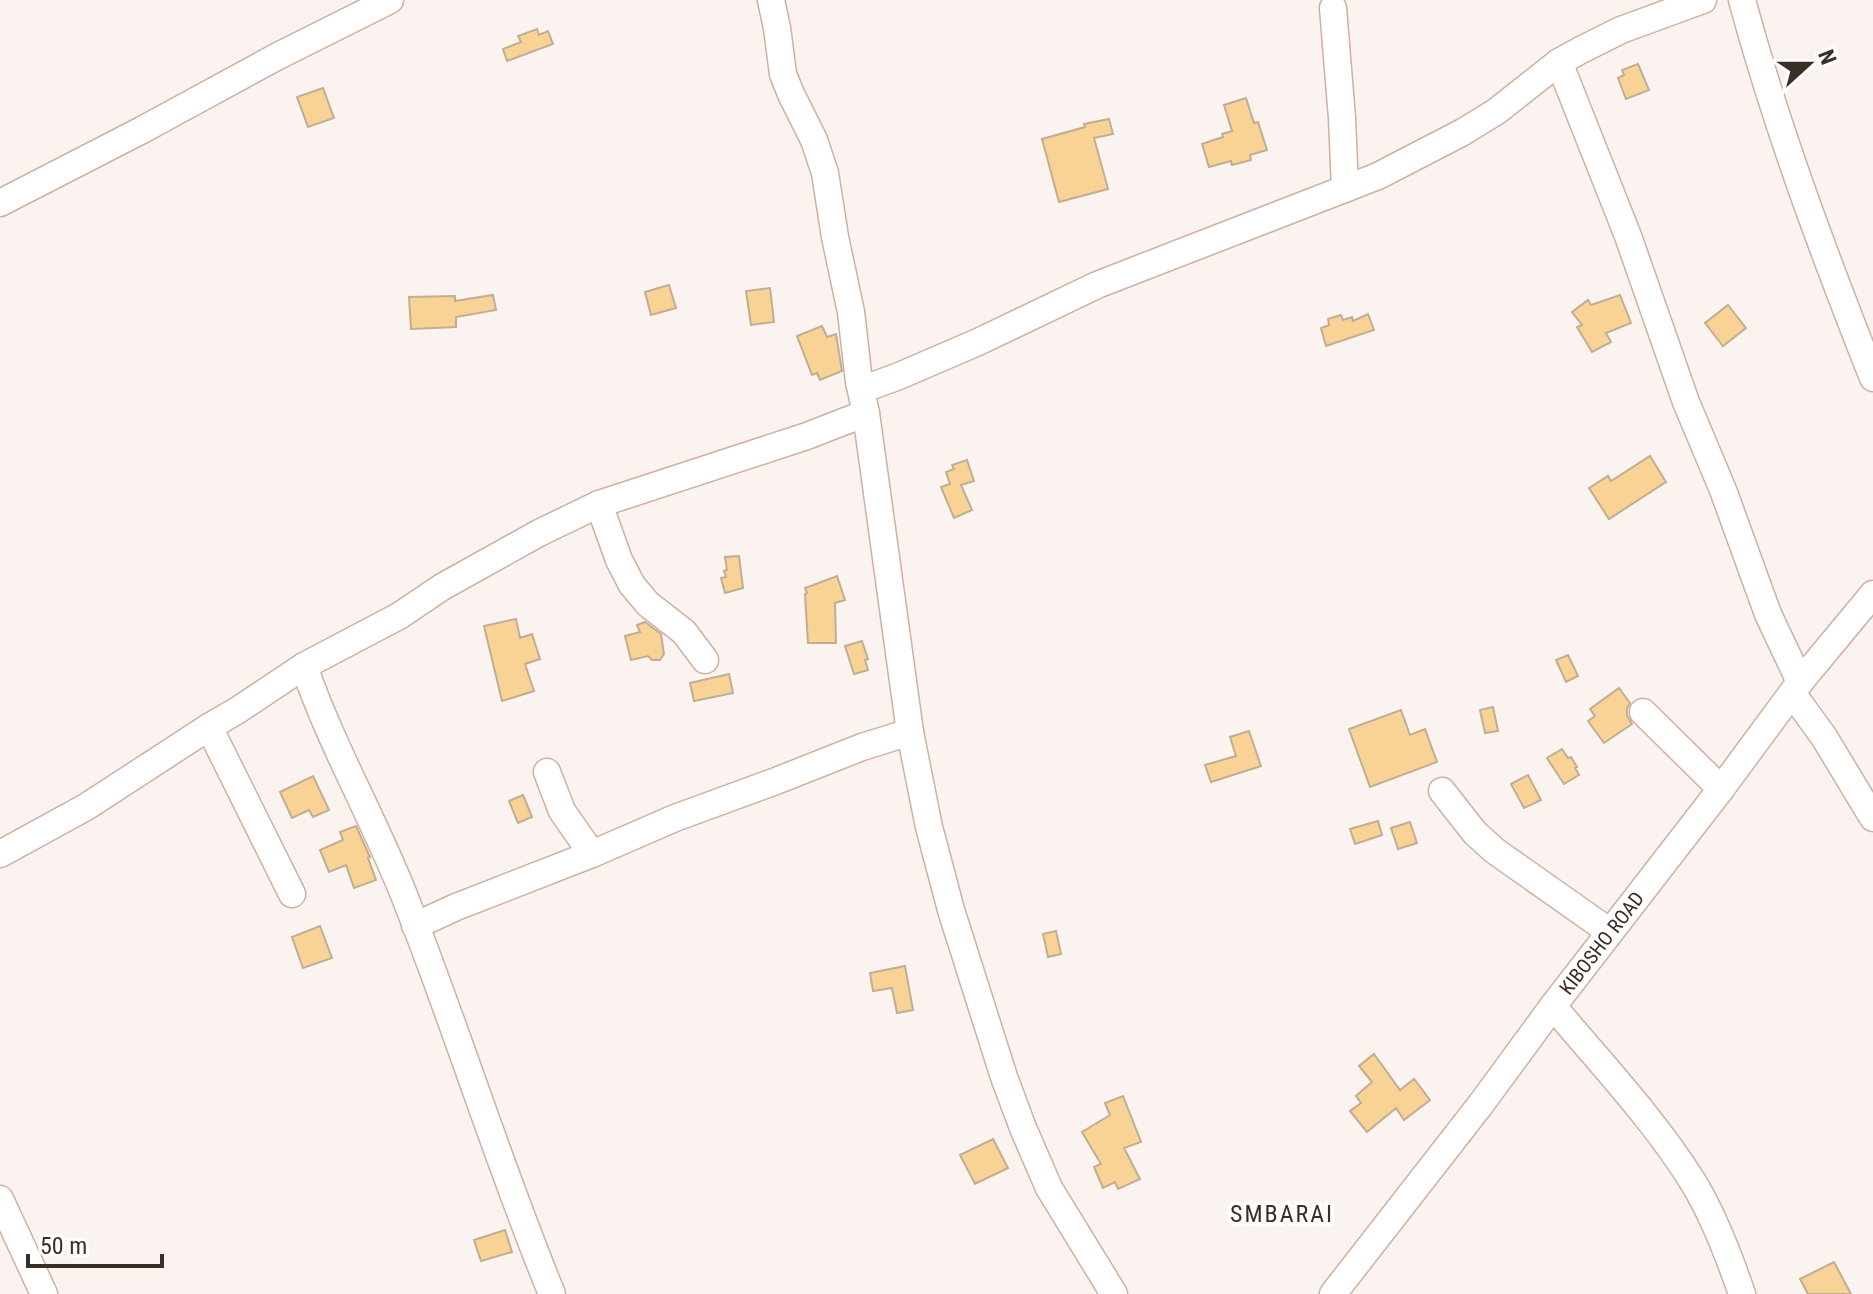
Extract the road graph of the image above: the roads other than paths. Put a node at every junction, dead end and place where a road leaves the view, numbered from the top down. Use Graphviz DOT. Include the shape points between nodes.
graph roads {
  1 [pos="390,0"];
  2 [pos="771,0"];
  3 [pos="1703,0"];
  4 [pos="1742,0"];
  5 [pos="1333,8"];
  6 [pos="1559,62"];
  7 [pos="1345,189"];
  8 [pos="0,203"];
  9 [pos="1873,378"];
  10 [pos="864,401"];
  11 [pos="599,504"];
  12 [pos="1873,594"];
  13 [pos="705,660"];
  14 [pos="304,666"];
  15 [pos="1796,688"];
  16 [pos="1643,712"];
  17 [pos="209,727"];
  18 [pos="910,732"];
  19 [pos="547,772"];
  20 [pos="1721,789"];
  21 [pos="1442,791"];
  22 [pos="1873,818"];
  23 [pos="0,854"];
  24 [pos="592,854"];
  25 [pos="292,894"];
  26 [pos="415,926"];
  27 [pos="1610,932"];
  28 [pos="1553,1006"];
  29 [pos="0,1199"];
  30 [pos="1105,1291"];
  31 [pos="44,1294"];
  32 [pos="552,1294"];
  33 [pos="1333,1294"];
  34 [pos="1742,1294"];
  1 -- 8 [label="street"];
  2 -- 10 [label="street" via="783,74 825,173"];
  3 -- 6 [label="street" via="1621,30"];
  4 -- 9 [label="street" via="1791,160"];
  5 -- 7 [label="street"];
  6 -- 7 [label="street" via="1463,132"];
  6 -- 15 [label="street"];
  7 -- 10 [label="street" via="1047,307 899,376"];
  10 -- 11 [label="street" via="793,441"];
  10 -- 18 [label="street"];
  11 -- 13 [label="street" via="632,585 684,632"];
  11 -- 14 [label="street" via="503,552"];
  12 -- 15 [label="street, KIBOSHO ROAD"];
  14 -- 17 [label="street"];
  14 -- 26 [label="street"];
  15 -- 20 [label="street, KIBOSHO ROAD"];
  15 -- 22 [label="street"];
  16 -- 20 [label="street"];
  17 -- 23 [label="street" via="86,807"];
  17 -- 25 [label="street"];
  18 -- 24 [label="street"];
  18 -- 30 [label="street" via="951,910 1004,1077 1049,1188"];
  19 -- 24 [label="street" via="562,811"];
  20 -- 27 [label="street, KIBOSHO ROAD"];
  21 -- 27 [label="street" via="1495,851"];
  24 -- 26 [label="street"];
  26 -- 32 [label="street"];
  27 -- 28 [label="street, KIBOSHO ROAD"];
  28 -- 33 [label="street, KIBOSHO ROAD"];
  28 -- 34 [label="street" via="1635,1100 1694,1184"];
  29 -- 31 [label="street"];
}
